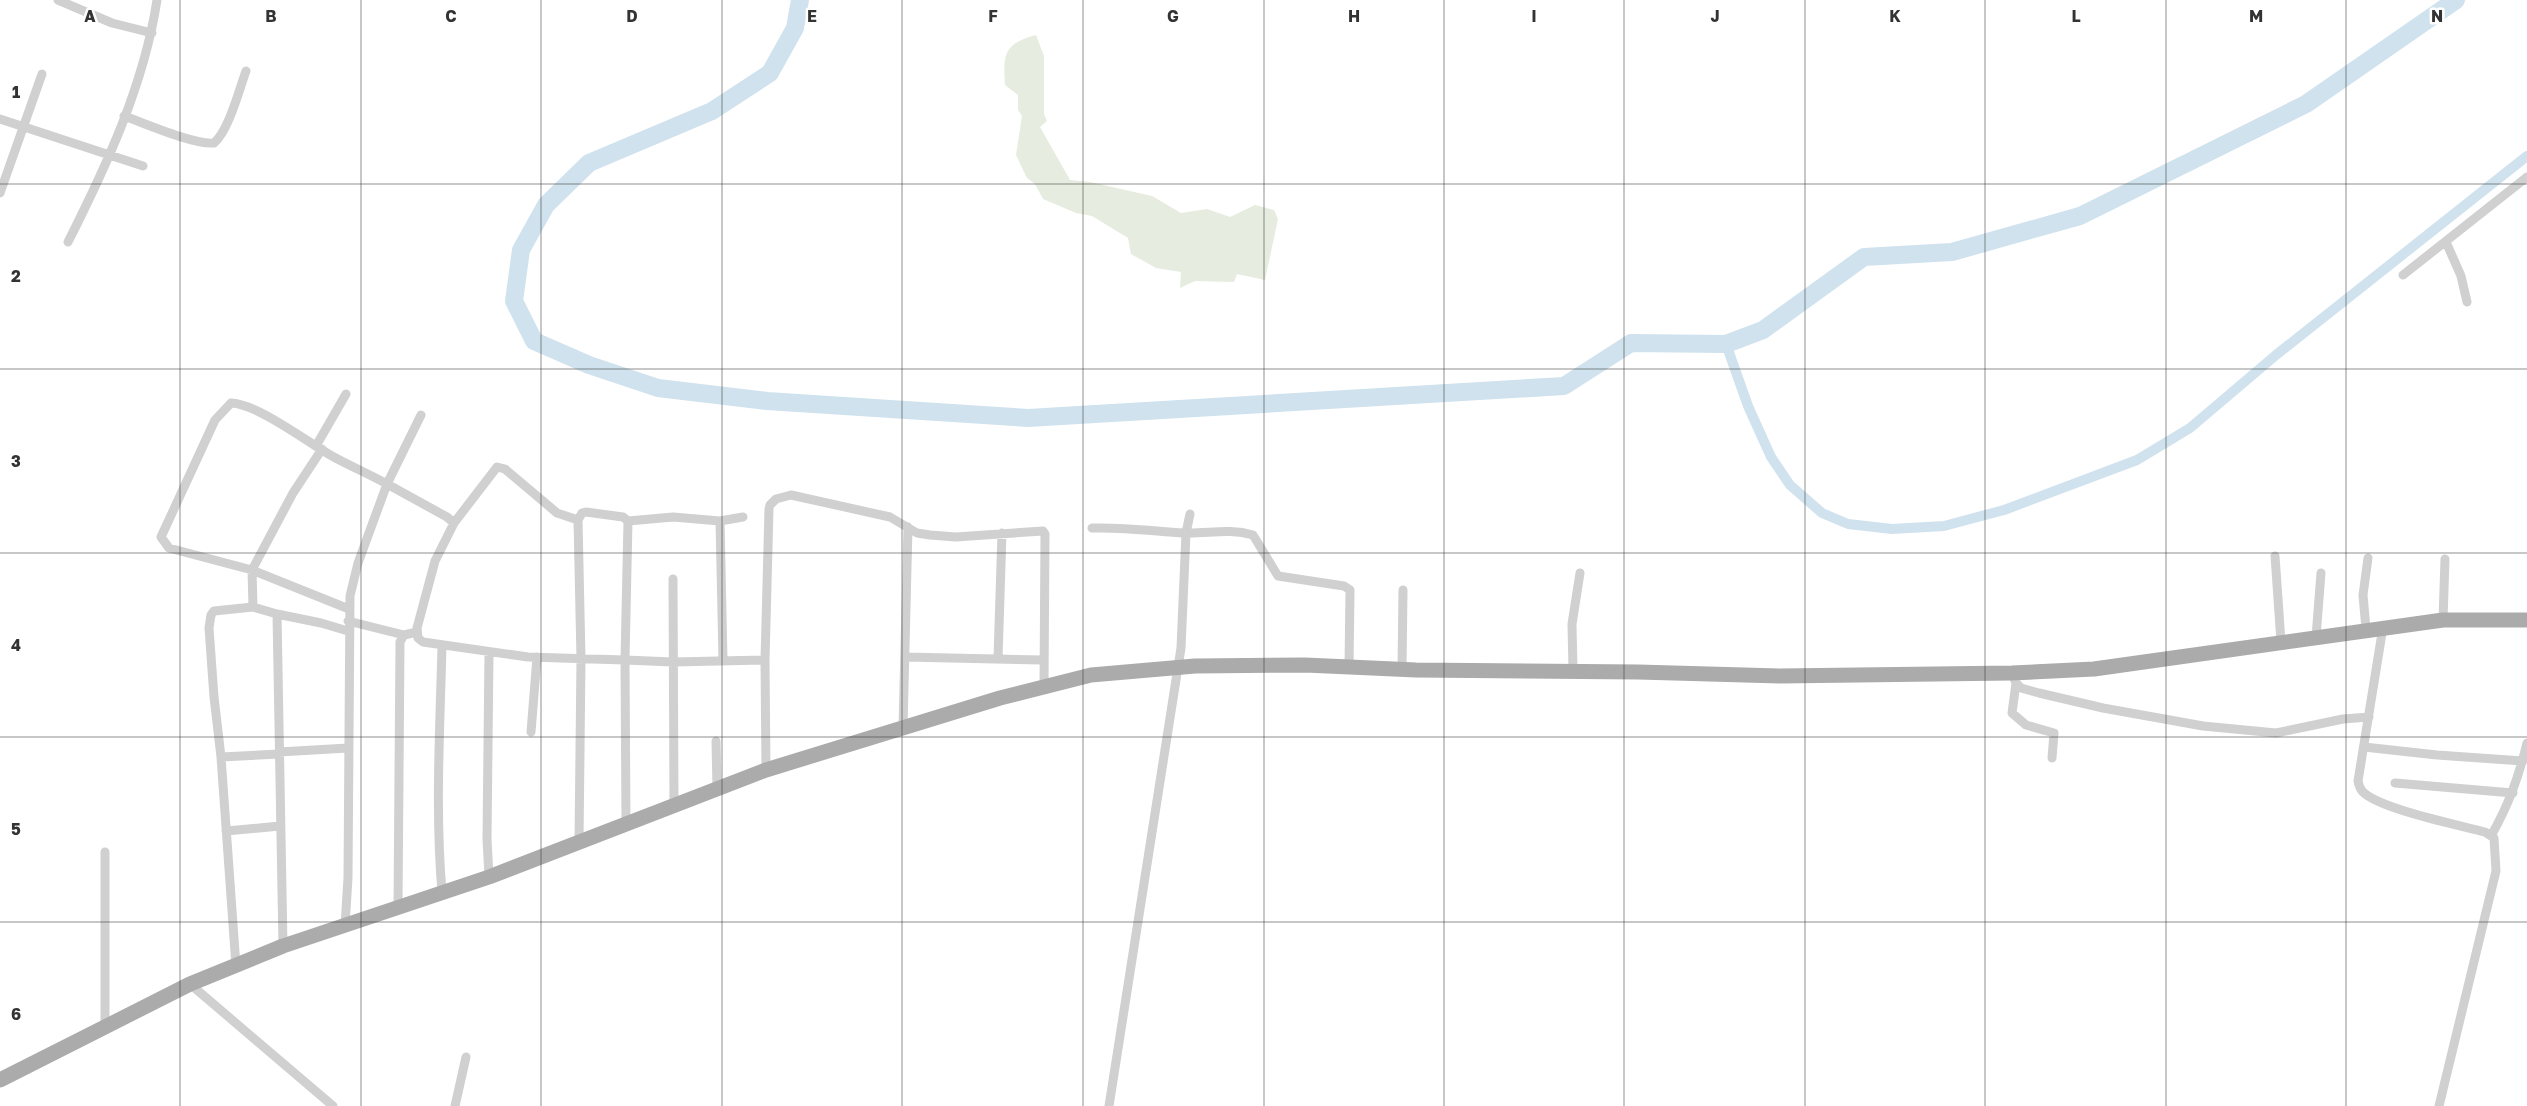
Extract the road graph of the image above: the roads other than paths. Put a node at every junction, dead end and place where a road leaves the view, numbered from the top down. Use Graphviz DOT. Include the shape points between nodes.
graph roads {
  1 [pos="58,0"];
  2 [pos="157,0"];
  3 [pos="152,33"];
  4 [pos="246,71"];
  5 [pos="42,74"];
  6 [pos="124,116"];
  7 [pos="0,119"];
  8 [pos="22,128"];
  9 [pos="108,155"];
  10 [pos="143,166"];
  11 [pos="2527,177"];
  12 [pos="0,193"];
  13 [pos="68,242"];
  14 [pos="2446,242"];
  15 [pos="2404,275"];
  16 [pos="2467,302"];
  17 [pos="346,394"];
  18 [pos="421,415"];
  19 [pos="319,448"];
  20 [pos="387,484"];
  21 [pos="1190,514"];
  22 [pos="743,517"];
  23 [pos="578,520"];
  24 [pos="628,521"];
  25 [pos="720,521"];
  26 [pos="454,523"];
  27 [pos="908,527"];
  28 [pos="1092,528"];
  29 [pos="1002,533"];
  30 [pos="1186,533"];
  31 [pos="2276,556"];
  32 [pos="2368,558"];
  33 [pos="2445,559"];
  34 [pos="252,570"];
  35 [pos="1580,573"];
  36 [pos="2321,573"];
  37 [pos="673,579"];
  38 [pos="1403,590"];
  39 [pos="253,607"];
  40 [pos="349,609"];
  41 [pos="276,614"];
  42 [pos="2443,620"];
  43 [pos="2527,620"];
  44 [pos="348,626"];
  45 [pos="2383,627"];
  46 [pos="2366,630"];
  47 [pos="417,632"];
  48 [pos="404,635"];
  49 [pos="2316,637"];
  50 [pos="2281,642"];
  51 [pos="442,646"];
  52 [pos="489,653"];
  53 [pos="905,657"];
  54 [pos="537,658"];
  55 [pos="581,658"];
  56 [pos="998,658"];
  57 [pos="625,660"];
  58 [pos="723,660"];
  59 [pos="765,660"];
  60 [pos="1043,660"];
  61 [pos="673,662"];
  62 [pos="1349,667"];
  63 [pos="1176,668"];
  64 [pos="1402,669"];
  65 [pos="1573,671"];
  66 [pos="2014,678"];
  67 [pos="1044,686"];
  68 [pos="2368,723"];
  69 [pos="903,727"];
  70 [pos="531,732"];
  71 [pos="716,741"];
  72 [pos="2527,743"];
  73 [pos="2364,747"];
  74 [pos="348,748"];
  75 [pos="279,753"];
  76 [pos="222,757"];
  77 [pos="2052,758"];
  78 [pos="2523,761"];
  79 [pos="766,770"];
  80 [pos="2395,783"];
  81 [pos="716,789"];
  82 [pos="2513,793"];
  83 [pos="674,806"];
  84 [pos="626,824"];
  85 [pos="280,826"];
  86 [pos="226,831"];
  87 [pos="2490,836"];
  88 [pos="579,842"];
  89 [pos="105,852"];
  90 [pos="489,877"];
  91 [pos="442,892"];
  92 [pos="398,907"];
  93 [pos="345,926"];
  94 [pos="282,946"];
  95 [pos="236,966"];
  96 [pos="190,984"];
  97 [pos="105,1025"];
  98 [pos="466,1057"];
  99 [pos="0,1080"];
  100 [pos="333,1106"];
  101 [pos="456,1106"];
  102 [pos="1109,1106"];
  103 [pos="2439,1106"];
  1 -- 3 [label="street" via="112,23"];
  2 -- 3 [label="street"];
  3 -- 6 [label="street"];
  4 -- 6 [label="street" via="220,137 214,143"];
  5 -- 8 [label="street"];
  6 -- 9 [label="street"];
  7 -- 8 [label="street"];
  8 -- 9 [label="street"];
  8 -- 12 [label="street"];
  9 -- 10 [label="street"];
  9 -- 13 [label="street" via="91,198"];
  11 -- 14 [label="street"];
  14 -- 15 [label="street"];
  14 -- 16 [label="street" via="2461,276"];
  17 -- 19 [label="street"];
  18 -- 20 [label="street"];
  19 -- 20 [label="street"];
  19 -- 34 [label="street"];
  19 -- 34 [label="street" via="238,403 231,403 215,420 161,537 169,548"];
  20 -- 26 [label="street"];
  20 -- 40 [label="street" via="358,563"];
  21 -- 30 [label="street"];
  22 -- 25 [label="street"];
  23 -- 24 [label="street" via="586,512 623,517"];
  23 -- 26 [label="street" via="557,513 505,469 497,467"];
  23 -- 55 [label="street"];
  24 -- 25 [label="street" via="674,518"];
  24 -- 57 [label="street"];
  25 -- 58 [label="street"];
  26 -- 47 [label="street" via="435,561"];
  27 -- 29 [label="street" via="917,533 956,537"];
  27 -- 53 [label="street"];
  27 -- 59 [label="street" via="890,516 833,503 791,496 772,502 769,509"];
  28 -- 30 [label="street" via="1143,528"];
  29 -- 56 [label="street"];
  29 -- 60 [label="street" via="1039,530 1045,534"];
  30 -- 62 [label="street" via="1222,530 1253,535 1278,576 1347,587 1351,594"];
  30 -- 63 [label="street" via="1184,607"];
  31 -- 50 [label="street"];
  32 -- 46 [label="street" via="2363,595"];
  33 -- 42 [label="street"];
  34 -- 39 [label="street"];
  34 -- 40 [label="street"];
  35 -- 65 [label="street" via="1572,624"];
  36 -- 49 [label="street"];
  37 -- 61 [label="street"];
  38 -- 64 [label="street"];
  39 -- 41 [label="street"];
  39 -- 76 [label="street" via="214,611 211,615 214,697"];
  40 -- 44 [label="street"];
  41 -- 44 [label="street"];
  41 -- 75 [label="street"];
  42 -- 43 [label="main road"];
  42 -- 45 [label="main road"];
  44 -- 48 [label="street"];
  44 -- 74 [label="street"];
  45 -- 46 [label="main road"];
  45 -- 68 [label="street"];
  46 -- 49 [label="main road"];
  47 -- 48 [label="street"];
  47 -- 51 [label="street" via="423,642"];
  48 -- 92 [label="street" via="400,642"];
  49 -- 50 [label="main road"];
  50 -- 66 [label="main road"];
  51 -- 52 [label="street"];
  51 -- 91 [label="street" via="437,779"];
  52 -- 54 [label="street"];
  52 -- 90 [label="street" via="486,839"];
  53 -- 56 [label="street"];
  53 -- 69 [label="street"];
  54 -- 55 [label="street"];
  54 -- 70 [label="street"];
  55 -- 57 [label="street"];
  55 -- 88 [label="street"];
  56 -- 60 [label="street"];
  57 -- 61 [label="street"];
  57 -- 84 [label="street"];
  58 -- 59 [label="street"];
  58 -- 61 [label="street"];
  59 -- 79 [label="street"];
  60 -- 67 [label="street"];
  61 -- 83 [label="street"];
  62 -- 63 [label="main road"];
  62 -- 64 [label="main road"];
  63 -- 67 [label="main road" via="1099,674"];
  63 -- 102 [label="street"];
  64 -- 65 [label="main road"];
  65 -- 66 [label="main road"];
  66 -- 68 [label="street" via="2022,688 2103,708 2203,726 2290,732 2318,724"];
  66 -- 77 [label="street" via="2012,713 2026,725 2054,733"];
  67 -- 69 [label="main road"];
  68 -- 73 [label="street"];
  69 -- 79 [label="main road"];
  71 -- 81 [label="street"];
  72 -- 78 [label="street"];
  73 -- 78 [label="street"];
  73 -- 87 [label="street" via="2358,782 2359,788 2368,796"];
  74 -- 75 [label="street"];
  74 -- 93 [label="street"];
  75 -- 76 [label="street"];
  75 -- 85 [label="street"];
  76 -- 86 [label="street"];
  78 -- 82 [label="street"];
  79 -- 81 [label="main road"];
  80 -- 82 [label="street"];
  81 -- 83 [label="main road"];
  82 -- 87 [label="street"];
  83 -- 84 [label="main road"];
  84 -- 88 [label="main road"];
  85 -- 86 [label="street"];
  85 -- 94 [label="street"];
  86 -- 95 [label="street"];
  87 -- 103 [label="street" via="2494,838 2496,848 2496,871"];
  88 -- 90 [label="main road"];
  89 -- 97 [label="street"];
  90 -- 91 [label="main road"];
  91 -- 92 [label="main road"];
  92 -- 93 [label="main road"];
  93 -- 94 [label="main road"];
  94 -- 95 [label="main road"];
  95 -- 96 [label="main road"];
  96 -- 97 [label="main road"];
  96 -- 100 [label="street"];
  97 -- 99 [label="main road"];
  98 -- 101 [label="street"];
}
